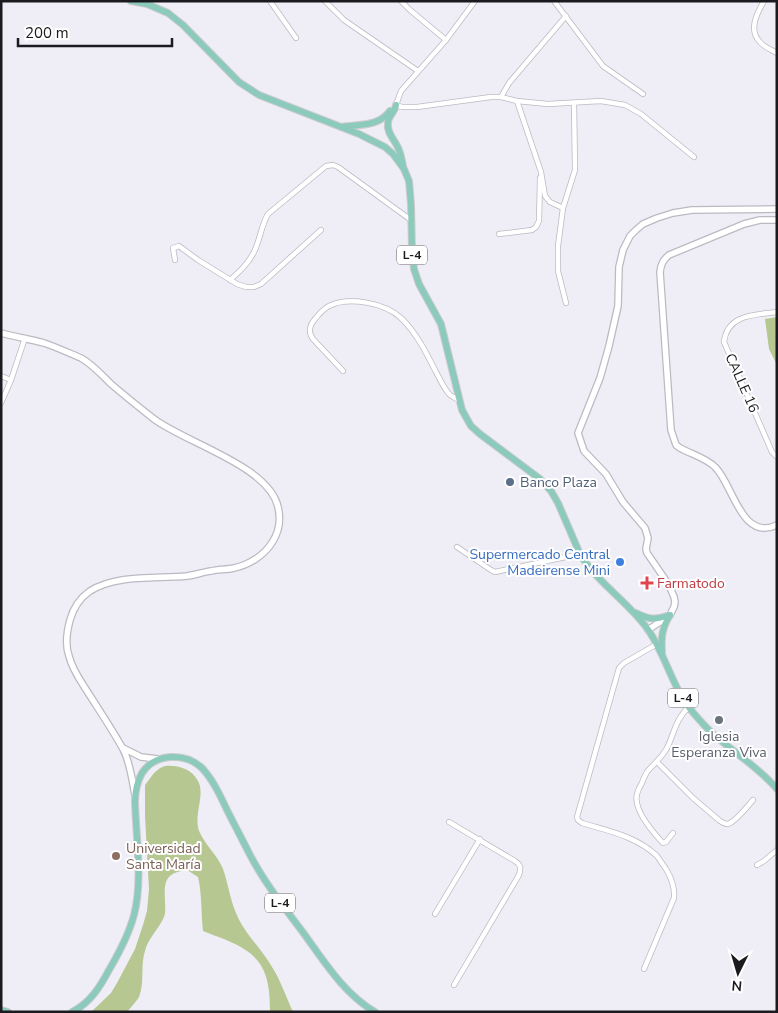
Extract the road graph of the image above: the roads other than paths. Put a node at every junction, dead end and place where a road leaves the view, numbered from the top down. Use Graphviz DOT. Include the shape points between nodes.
graph roads {
  1 [pos="131,1"];
  2 [pos="270,1"];
  3 [pos="325,1"];
  4 [pos="401,1"];
  5 [pos="475,1"];
  6 [pos="554,1"];
  7 [pos="764,1"];
  8 [pos="566,16"];
  9 [pos="296,38"];
  10 [pos="446,40"];
  11 [pos="777,53"];
  12 [pos="418,71"];
  13 [pos="643,94"];
  14 [pos="501,98"];
  15 [pos="517,101"];
  16 [pos="574,103"];
  17 [pos="396,105"];
  18 [pos="341,127"];
  19 [pos="694,157"];
  20 [pos="403,167"];
  21 [pos="540,169"];
  22 [pos="563,208"];
  23 [pos="777,209"];
  24 [pos="411,220"];
  25 [pos="777,220"];
  26 [pos="321,230"];
  27 [pos="499,234"];
  28 [pos="175,260"];
  29 [pos="230,280"];
  30 [pos="566,303"];
  31 [pos="777,312"];
  32 [pos="1,333"];
  33 [pos="24,338"];
  34 [pos="343,370"];
  35 [pos="1,376"];
  36 [pos="11,380"];
  37 [pos="460,401"];
  38 [pos="1,403"];
  39 [pos="777,457"];
  40 [pos="777,525"];
  41 [pos="457,547"];
  42 [pos="580,554"];
  43 [pos="634,612"];
  44 [pos="670,615"];
  45 [pos="648,630"];
  46 [pos="657,644"];
  47 [pos="662,654"];
  48 [pos="689,707"];
  49 [pos="122,748"];
  50 [pos="159,759"];
  51 [pos="657,762"];
  52 [pos="777,789"];
  53 [pos="135,795"];
  54 [pos="753,800"];
  55 [pos="449,822"];
  56 [pos="673,833"];
  57 [pos="480,839"];
  58 [pos="777,850"];
  59 [pos="757,865"];
  60 [pos="436,914"];
  61 [pos="644,969"];
  62 [pos="454,985"];
  63 [pos="1,1010"];
  64 [pos="8,1012"];
  65 [pos="72,1012"];
  66 [pos="375,1012"];
  1 -- 18 [label="main road, L-4" via="156,7 175,18 248,89"];
  2 -- 9 [label="street"];
  3 -- 12 [label="street" via="344,20"];
  4 -- 10 [label="street"];
  5 -- 10 [label="street"];
  6 -- 8 [label="street"];
  7 -- 11 [label="street" via="755,20 755,33 760,42"];
  8 -- 13 [label="street" via="603,66"];
  8 -- 14 [label="street" via="509,83"];
  10 -- 12 [label="street"];
  12 -- 17 [label="street" via="401,91"];
  14 -- 15 [label="street"];
  14 -- 17 [label="street" via="417,107"];
  15 -- 16 [label="street"];
  15 -- 21 [label="street"];
  16 -- 19 [label="street" via="601,101 625,105"];
  16 -- 22 [label="street" via="575,170"];
  17 -- 18 [label="main road" via="381,120"];
  17 -- 20 [label="main road" via="387,127 398,147"];
  18 -- 20 [label="main road, L-4" via="385,147"];
  20 -- 24 [label="main road, L-4" via="409,181"];
  21 -- 22 [label="street" via="545,196"];
  21 -- 27 [label="street" via="539,221 536,227"];
  22 -- 30 [label="street" via="558,271"];
  23 -- 44 [label="street" via="673,213 643,224 630,236 623,250 618,306 609,346 578,432 584,451 606,474 623,502 645,528 648,538 646,549 674,597"];
  24 -- 29 [label="street" via="338,167 326,166 268,214 254,252"];
  24 -- 37 [label="main road, L-4" via="414,269 441,324"];
  25 -- 40 [label="street" via="744,224 669,255 660,272 671,430 676,444 715,468 743,516 759,527"];
  26 -- 29 [label="street" via="261,284 246,287"];
  28 -- 29 [label="street" via="173,248 179,246"];
  31 -- 39 [label="street, CALLE 16" via="737,320 727,330 724,342 771,450"];
  32 -- 33 [label="street"];
  33 -- 36 [label="street"];
  33 -- 49 [label="street" via="55,347 86,362 169,429 255,475 272,492 278,506 278,531 270,546 244,565 188,576 129,579 109,583 82,597 70,621 68,655"];
  34 -- 37 [label="street" via="313,339 310,327 313,321 320,312 341,302 360,301 377,305 392,311 405,323 445,389"];
  35 -- 36 [label="street"];
  36 -- 38 [label="street"];
  37 -- 42 [label="main road, L-4" via="471,426 551,492"];
  41 -- 42 [label="street" via="495,572"];
  42 -- 43 [label="main road, L-4" via="598,578"];
  43 -- 44 [label="main road" via="655,619"];
  43 -- 45 [label="main road, L-4"];
  44 -- 45 [label="street"];
  44 -- 47 [label="main road" via="664,627"];
  45 -- 46 [label="main road, L-4"];
  46 -- 47 [label="main road, L-4"];
  46 -- 61 [label="street" via="619,668 577,817 582,823 642,844 658,857 672,879 674,898"];
  47 -- 48 [label="main road, L-4"];
  48 -- 51 [label="street"];
  48 -- 52 [label="main road, L-4"];
  49 -- 50 [label="street" via="141,757"];
  49 -- 53 [label="street"];
  50 -- 53 [label="main road" via="142,774"];
  50 -- 66 [label="main road, L-4" via="187,758 206,773 282,906 340,982"];
  51 -- 54 [label="street" via="725,824 734,820"];
  51 -- 56 [label="street" via="646,773 637,792 638,806 648,827 660,841 666,842"];
  53 -- 65 [label="main road" via="138,883 134,914 102,983 86,1003"];
  55 -- 57 [label="street"];
  57 -- 60 [label="street"];
  57 -- 62 [label="street" via="521,868"];
  58 -- 59 [label="street"];
  63 -- 64 [label="main road"];
}
